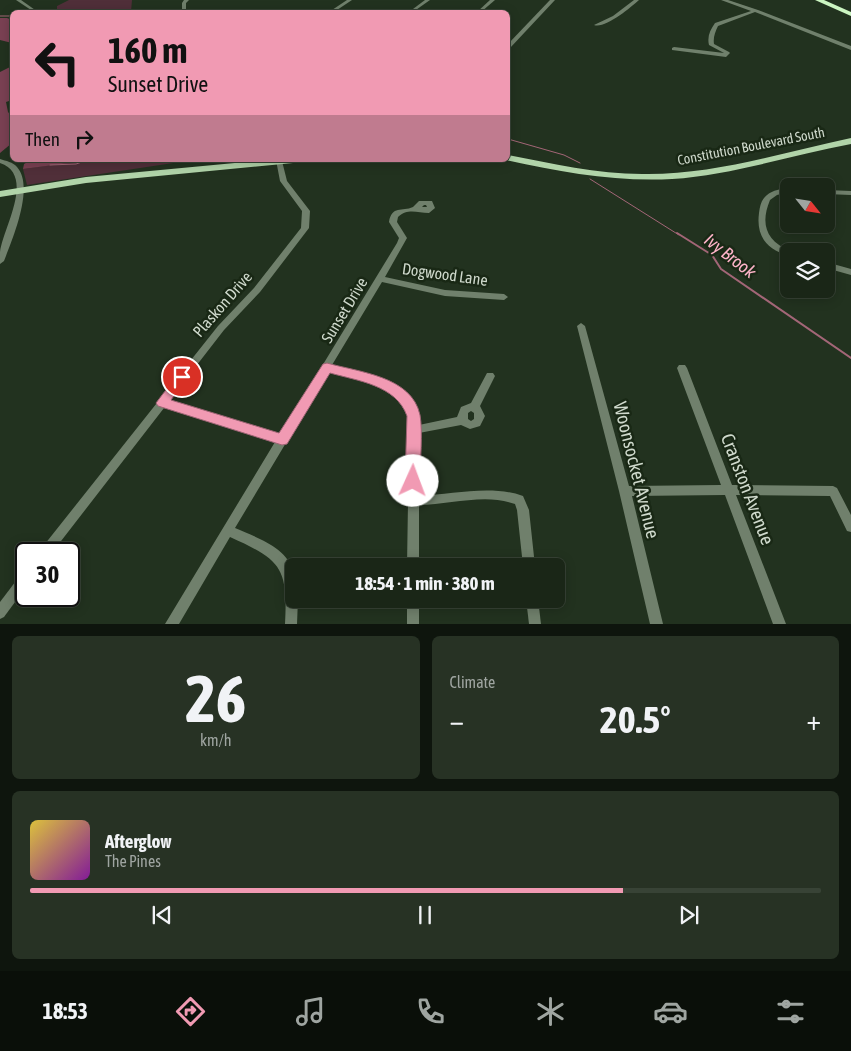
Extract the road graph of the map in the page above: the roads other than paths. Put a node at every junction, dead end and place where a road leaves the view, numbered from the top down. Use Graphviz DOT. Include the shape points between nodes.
graph roads {
  1 [pos="18,0"];
  2 [pos="350,0"];
  3 [pos="428,0"];
  4 [pos="493,0"];
  5 [pos="554,0"];
  6 [pos="637,0"];
  7 [pos="723,0"];
  8 [pos="818,0"];
  9 [pos="837,0"];
  10 [pos="851,6"];
  11 [pos="33,10"];
  12 [pos="334,10"];
  13 [pos="414,10"];
  14 [pos="481,10"];
  15 [pos="756,10"];
  16 [pos="851,14"];
  17 [pos="596,25"];
  18 [pos="510,45"];
  19 [pos="851,48"];
  20 [pos="674,49"];
  21 [pos="851,140"];
  22 [pos="510,158"];
  23 [pos="0,161"];
  24 [pos="270,162"];
  25 [pos="280,162"];
  26 [pos="18,191"];
  27 [pos="835,192"];
  28 [pos="780,193"];
  29 [pos="851,193"];
  30 [pos="0,194"];
  31 [pos="418,208"];
  32 [pos="780,248"];
  33 [pos="0,261"];
  34 [pos="835,268"];
  35 [pos="851,272"];
  36 [pos="381,279"];
  37 [pos="504,297"];
  38 [pos="581,326"];
  39 [pos="327,367"];
  40 [pos="682,368"];
  41 [pos="490,376"];
  42 [pos="162,403"];
  43 [pos="414,430"];
  44 [pos="282,440"];
  45 [pos="730,490"];
  46 [pos="625,491"];
  47 [pos="833,491"];
  48 [pos="412,499"];
  49 [pos="851,527"];
  50 [pos="227,530"];
  51 [pos="52,542"];
  52 [pos="413,558"];
  53 [pos="528,558"];
  54 [pos="15,593"];
  55 [pos="413,608"];
  56 [pos="533,608"];
  57 [pos="0,614"];
  58 [pos="171,624"];
  59 [pos="291,624"];
  60 [pos="413,624"];
  61 [pos="535,624"];
  62 [pos="657,624"];
  63 [pos="780,624"];
  1 -- 11 [label="street"];
  2 -- 12 [label="street"];
  3 -- 13 [label="street"];
  4 -- 14 [label="street"];
  5 -- 18 [label="street"];
  6 -- 17 [label="street" via="615,17"];
  7 -- 15 [label="street"];
  8 -- 16 [label="highway"];
  9 -- 10 [label="highway"];
  15 -- 19 [label="street"];
  15 -- 20 [label="street" via="714,27 710,41 727,54 724,56"];
  21 -- 22 [label="main road, Constitution Boulevard South" via="694,174 648,177 611,175"];
  23 -- 26 [label="street" via="12,165 18,173"];
  24 -- 26 [label="main road" via="86,180"];
  25 -- 42 [label="street, Plaskon Drive" via="284,181 306,211 305,228"];
  26 -- 30 [label="main road"];
  26 -- 33 [label="street" via="15,220"];
  27 -- 29 [label="street"];
  28 -- 32 [label="street" via="769,196 765,202 760,226 767,240"];
  31 -- 36 [label="street, Sunset Drive" via="394,216 393,222 402,238"];
  34 -- 35 [label="street"];
  36 -- 37 [label="street, Dogwood Lane" via="445,293"];
  36 -- 39 [label="street, Sunset Drive"];
  38 -- 46 [label="street, Woonsocket Avenue"];
  39 -- 43 [label="street" via="384,384 399,393 409,403 414,416"];
  39 -- 44 [label="street, Sunset Drive"];
  40 -- 45 [label="street, Cranston Avenue"];
  41 -- 43 [label="street" via="474,408 463,411 463,420"];
  42 -- 44 [label="street"];
  42 -- 51 [label="street, Plaskon Drive"];
  43 -- 48 [label="street"];
  44 -- 50 [label="street, Sunset Drive"];
  45 -- 46 [label="street"];
  45 -- 47 [label="street"];
  45 -- 63 [label="street, Cranston Avenue"];
  46 -- 62 [label="street, Woonsocket Avenue"];
  47 -- 49 [label="street"];
  48 -- 52 [label="street"];
  48 -- 53 [label="street" via="481,496 520,500"];
  50 -- 58 [label="street, Sunset Drive"];
  50 -- 59 [label="street" via="279,557 293,586"];
  54 -- 57 [label="street"];
  55 -- 60 [label="street"];
  56 -- 61 [label="street"];
}
